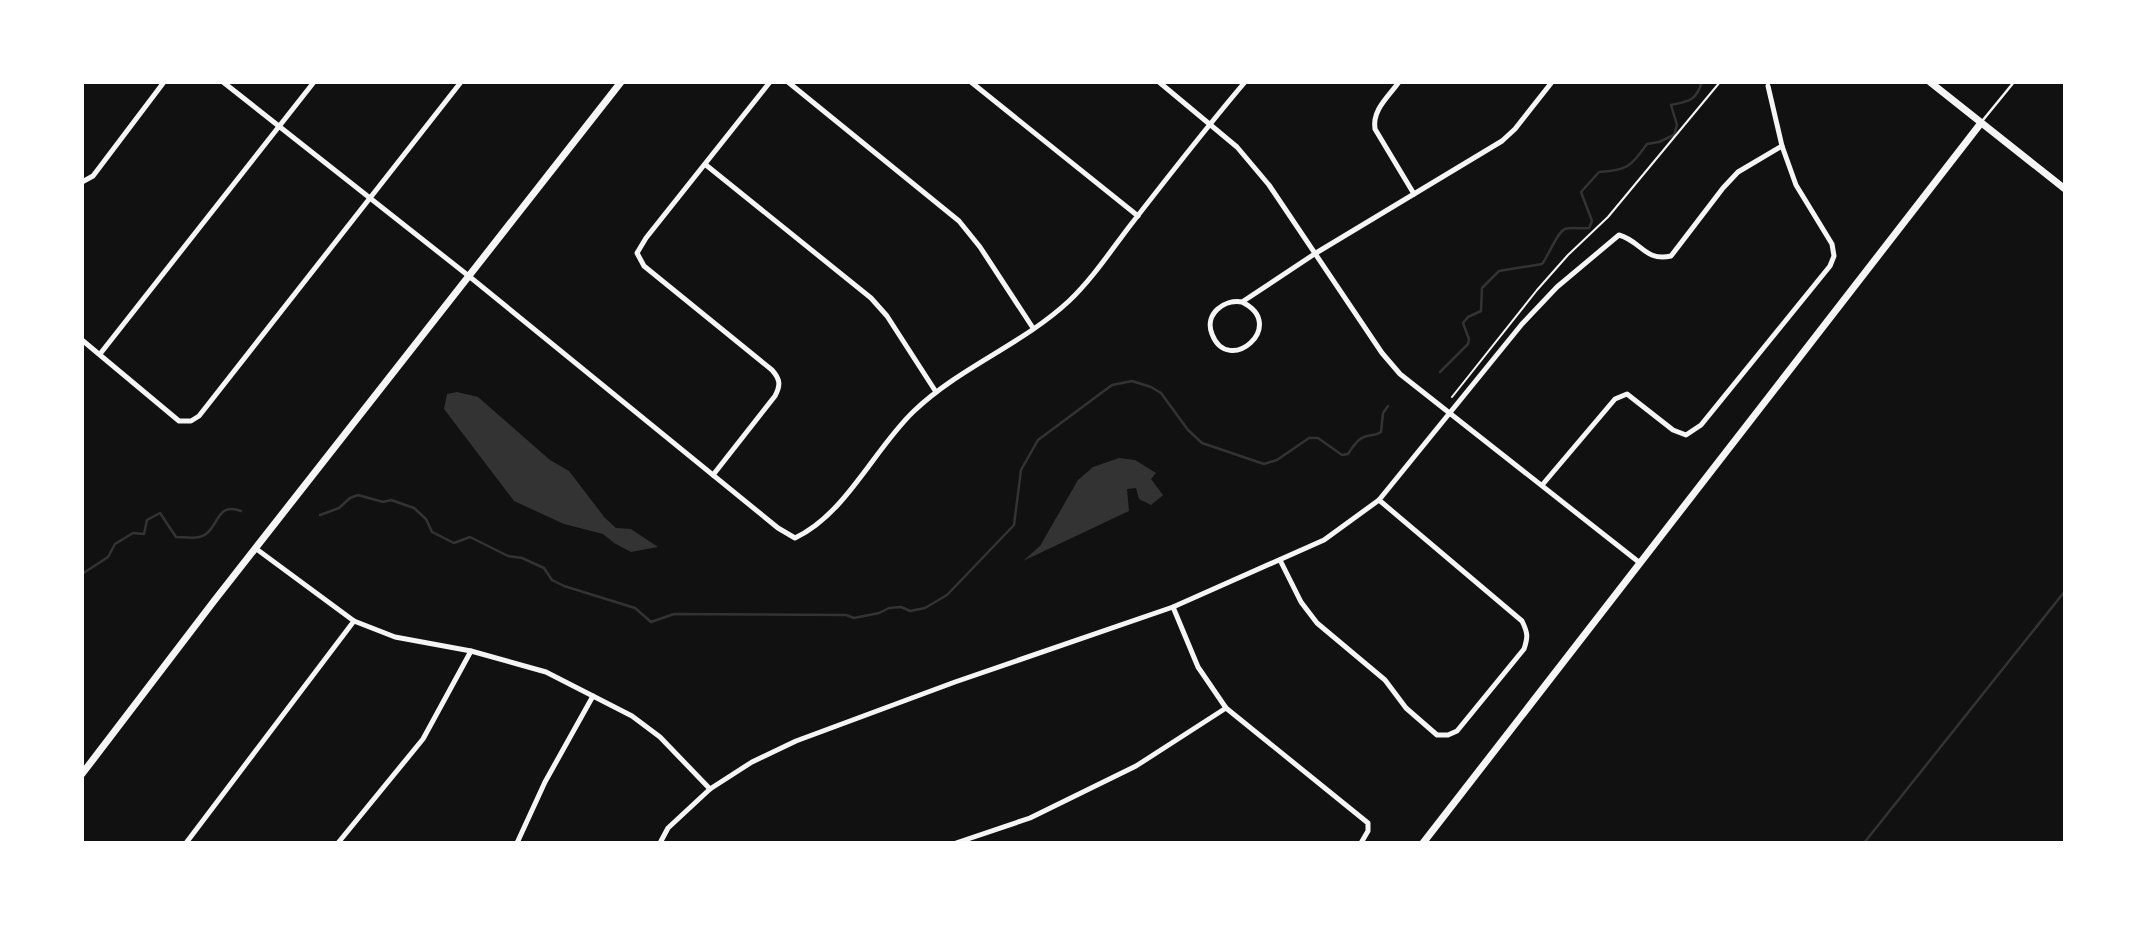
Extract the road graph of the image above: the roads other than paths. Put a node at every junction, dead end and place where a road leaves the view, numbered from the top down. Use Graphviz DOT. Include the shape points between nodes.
graph roads {
  1 [pos="164,82"];
  2 [pos="223,82"];
  3 [pos="314,82"];
  4 [pos="461,82"];
  5 [pos="621,82"];
  6 [pos="770,82"];
  7 [pos="788,82"];
  8 [pos="971,82"];
  9 [pos="1159,82"];
  10 [pos="1245,82"];
  11 [pos="1399,82"];
  12 [pos="1552,82"];
  13 [pos="1930,82"];
  14 [pos="2014,82"];
  15 [pos="1768,86"];
  16 [pos="1981,122"];
  17 [pos="1210,123"];
  18 [pos="279,127"];
  19 [pos="1782,146"];
  20 [pos="706,165"];
  21 [pos="82,182"];
  22 [pos="2065,189"];
  23 [pos="1414,194"];
  24 [pos="370,198"];
  25 [pos="1138,216"];
  26 [pos="1316,253"];
  27 [pos="470,277"];
  28 [pos="1242,302"];
  29 [pos="1033,328"];
  30 [pos="82,340"];
  31 [pos="100,354"];
  32 [pos="936,392"];
  33 [pos="1451,412"];
  34 [pos="713,475"];
  35 [pos="1543,484"];
  36 [pos="1379,500"];
  37 [pos="255,548"];
  38 [pos="1280,560"];
  39 [pos="1640,563"];
  40 [pos="1173,607"];
  41 [pos="354,621"];
  42 [pos="471,651"];
  43 [pos="593,696"];
  44 [pos="1226,708"];
  45 [pos="82,774"];
  46 [pos="710,789"];
  47 [pos="187,843"];
  48 [pos="338,843"];
  49 [pos="517,843"];
  50 [pos="660,843"];
  51 [pos="956,843"];
  52 [pos="1361,843"];
  53 [pos="1423,843"];
  1 -- 21 [label="street" via="93,176"];
  2 -- 18 [label="street"];
  3 -- 18 [label="street"];
  4 -- 24 [label="street"];
  5 -- 27 [label="street"];
  6 -- 20 [label="street"];
  7 -- 29 [label="street" via="959,220"];
  8 -- 25 [label="street"];
  9 -- 17 [label="street"];
  10 -- 17 [label="street"];
  11 -- 23 [label="street" via="1378,108 1375,129"];
  12 -- 23 [label="street" via="1502,141"];
  13 -- 16 [label="street"];
  14 -- 16 [label="lane"];
  15 -- 19 [label="street"];
  16 -- 22 [label="street"];
  16 -- 39 [label="street"];
  17 -- 25 [label="street"];
  17 -- 26 [label="street" via="1269,185"];
  18 -- 24 [label="street"];
  18 -- 31 [label="street"];
  19 -- 33 [label="street" via="1738,172 1671,256 1650,256 1619,235 1612,240 1556,287"];
  19 -- 35 [label="street" via="1797,185 1832,244 1830,266 1701,425 1686,435 1673,430 1627,394 1615,400"];
  20 -- 32 [label="street" via="880,307"];
  20 -- 34 [label="street" via="637,253 643,266 772,370 779,381 775,396"];
  23 -- 26 [label="street"];
  24 -- 27 [label="street"];
  24 -- 31 [label="street" via="191,421 179,421"];
  25 -- 29 [label="street" via="1078,292"];
  26 -- 28 [label="street"];
  26 -- 33 [label="street" via="1382,353 1400,374"];
  27 -- 34 [label="street"];
  27 -- 37 [label="street"];
  28 -- 28 [label="street" via="1254,311 1259,328 1246,348 1230,350 1216,342 1211,320 1220,306"];
  29 -- 32 [label="street"];
  30 -- 31 [label="street"];
  32 -- 34 [label="street" via="913,412 828,514 795,538"];
  33 -- 35 [label="street"];
  33 -- 36 [label="street"];
  35 -- 39 [label="street"];
  36 -- 38 [label="street" via="1324,540"];
  36 -- 38 [label="street" via="1522,621 1527,631 1524,649 1457,732 1437,734 1406,708 1385,680 1317,623"];
  37 -- 41 [label="street"];
  37 -- 45 [label="street"];
  38 -- 40 [label="street"];
  39 -- 53 [label="street"];
  40 -- 44 [label="street" via="1198,667"];
  40 -- 46 [label="street" via="796,741"];
  41 -- 42 [label="street" via="395,637"];
  41 -- 47 [label="street"];
  42 -- 43 [label="street" via="545,672"];
  42 -- 48 [label="street" via="423,739"];
  43 -- 46 [label="street" via="660,737"];
  43 -- 49 [label="street"];
  44 -- 51 [label="street" via="1136,766 1030,818"];
  44 -- 52 [label="street" via="1368,823"];
  46 -- 50 [label="street" via="668,828"];
}
